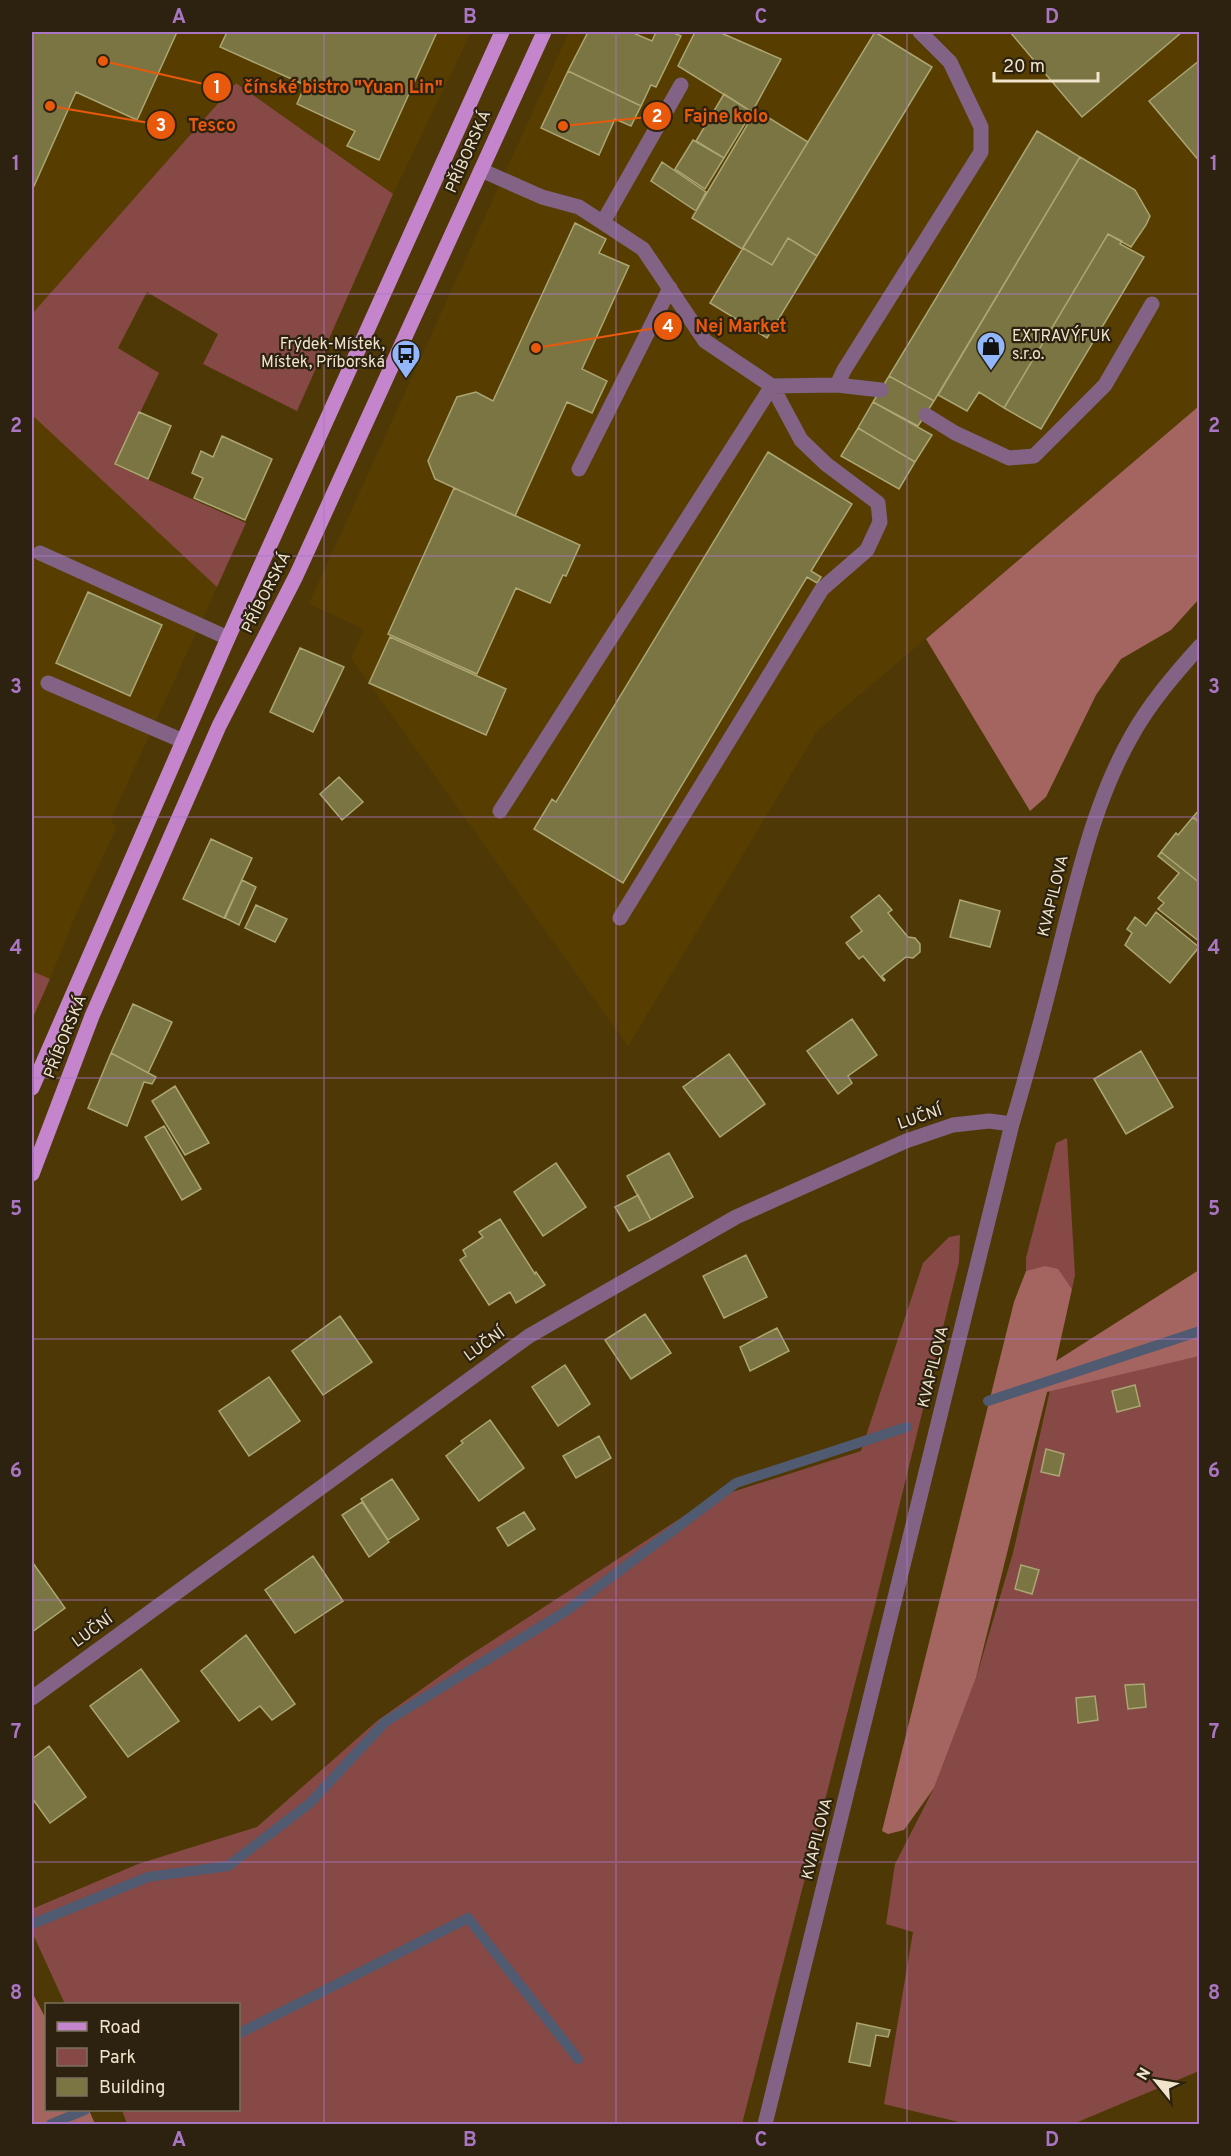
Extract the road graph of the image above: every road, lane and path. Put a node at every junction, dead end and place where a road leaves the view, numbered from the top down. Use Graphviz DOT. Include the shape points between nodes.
graph roads {
  1 [pos="502,32"];
  2 [pos="544,32"];
  3 [pos="920,32"];
  4 [pos="681,85"];
  5 [pos="481,170"];
  6 [pos="603,222"];
  7 [pos="670,288"];
  8 [pos="1152,304"];
  9 [pos="837,385"];
  10 [pos="772,386"];
  11 [pos="881,390"];
  12 [pos="926,415"];
  13 [pos="579,469"];
  14 [pos="40,553"];
  15 [pos="228,638"];
  16 [pos="1200,646"];
  17 [pos="48,683"];
  18 [pos="183,741"];
  19 [pos="500,811"];
  20 [pos="620,918"];
  21 [pos="32,1088"];
  22 [pos="1012,1124"];
  23 [pos="32,1174"];
  24 [pos="32,1698"];
  25 [pos="765,2124"];
  1 -- 15 [label="main road, PŘÍBORSKÁ"];
  2 -- 5 [label="main road, PŘÍBORSKÁ"];
  3 -- 9 [label="street" via="950,62 981,127 981,152"];
  4 -- 6 [label="street"];
  5 -- 6 [label="street" via="542,197 579,207"];
  5 -- 23 [label="main road, PŘÍBORSKÁ" via="296,576 219,726 92,1016"];
  6 -- 7 [label="street" via="644,249"];
  7 -- 10 [label="street" via="705,341"];
  7 -- 13 [label="street"];
  8 -- 12 [label="street" via="1105,385 1034,456 1009,458"];
  9 -- 10 [label="street"];
  9 -- 11 [label="street"];
  10 -- 19 [label="street"];
  10 -- 20 [label="street" via="801,440 878,503 880,522 867,550 822,589"];
  14 -- 15 [label="street"];
  15 -- 18 [label="main road, PŘÍBORSKÁ"];
  16 -- 22 [label="street, KVAPILOVA" via="1170,679 1131,736 1088,836"];
  17 -- 18 [label="street"];
  18 -- 21 [label="main road, PŘÍBORSKÁ"];
  22 -- 24 [label="street, LUČNÍ" via="989,1121 953,1125 906,1141 736,1217 529,1336"];
  22 -- 25 [label="street, KVAPILOVA"];
}
